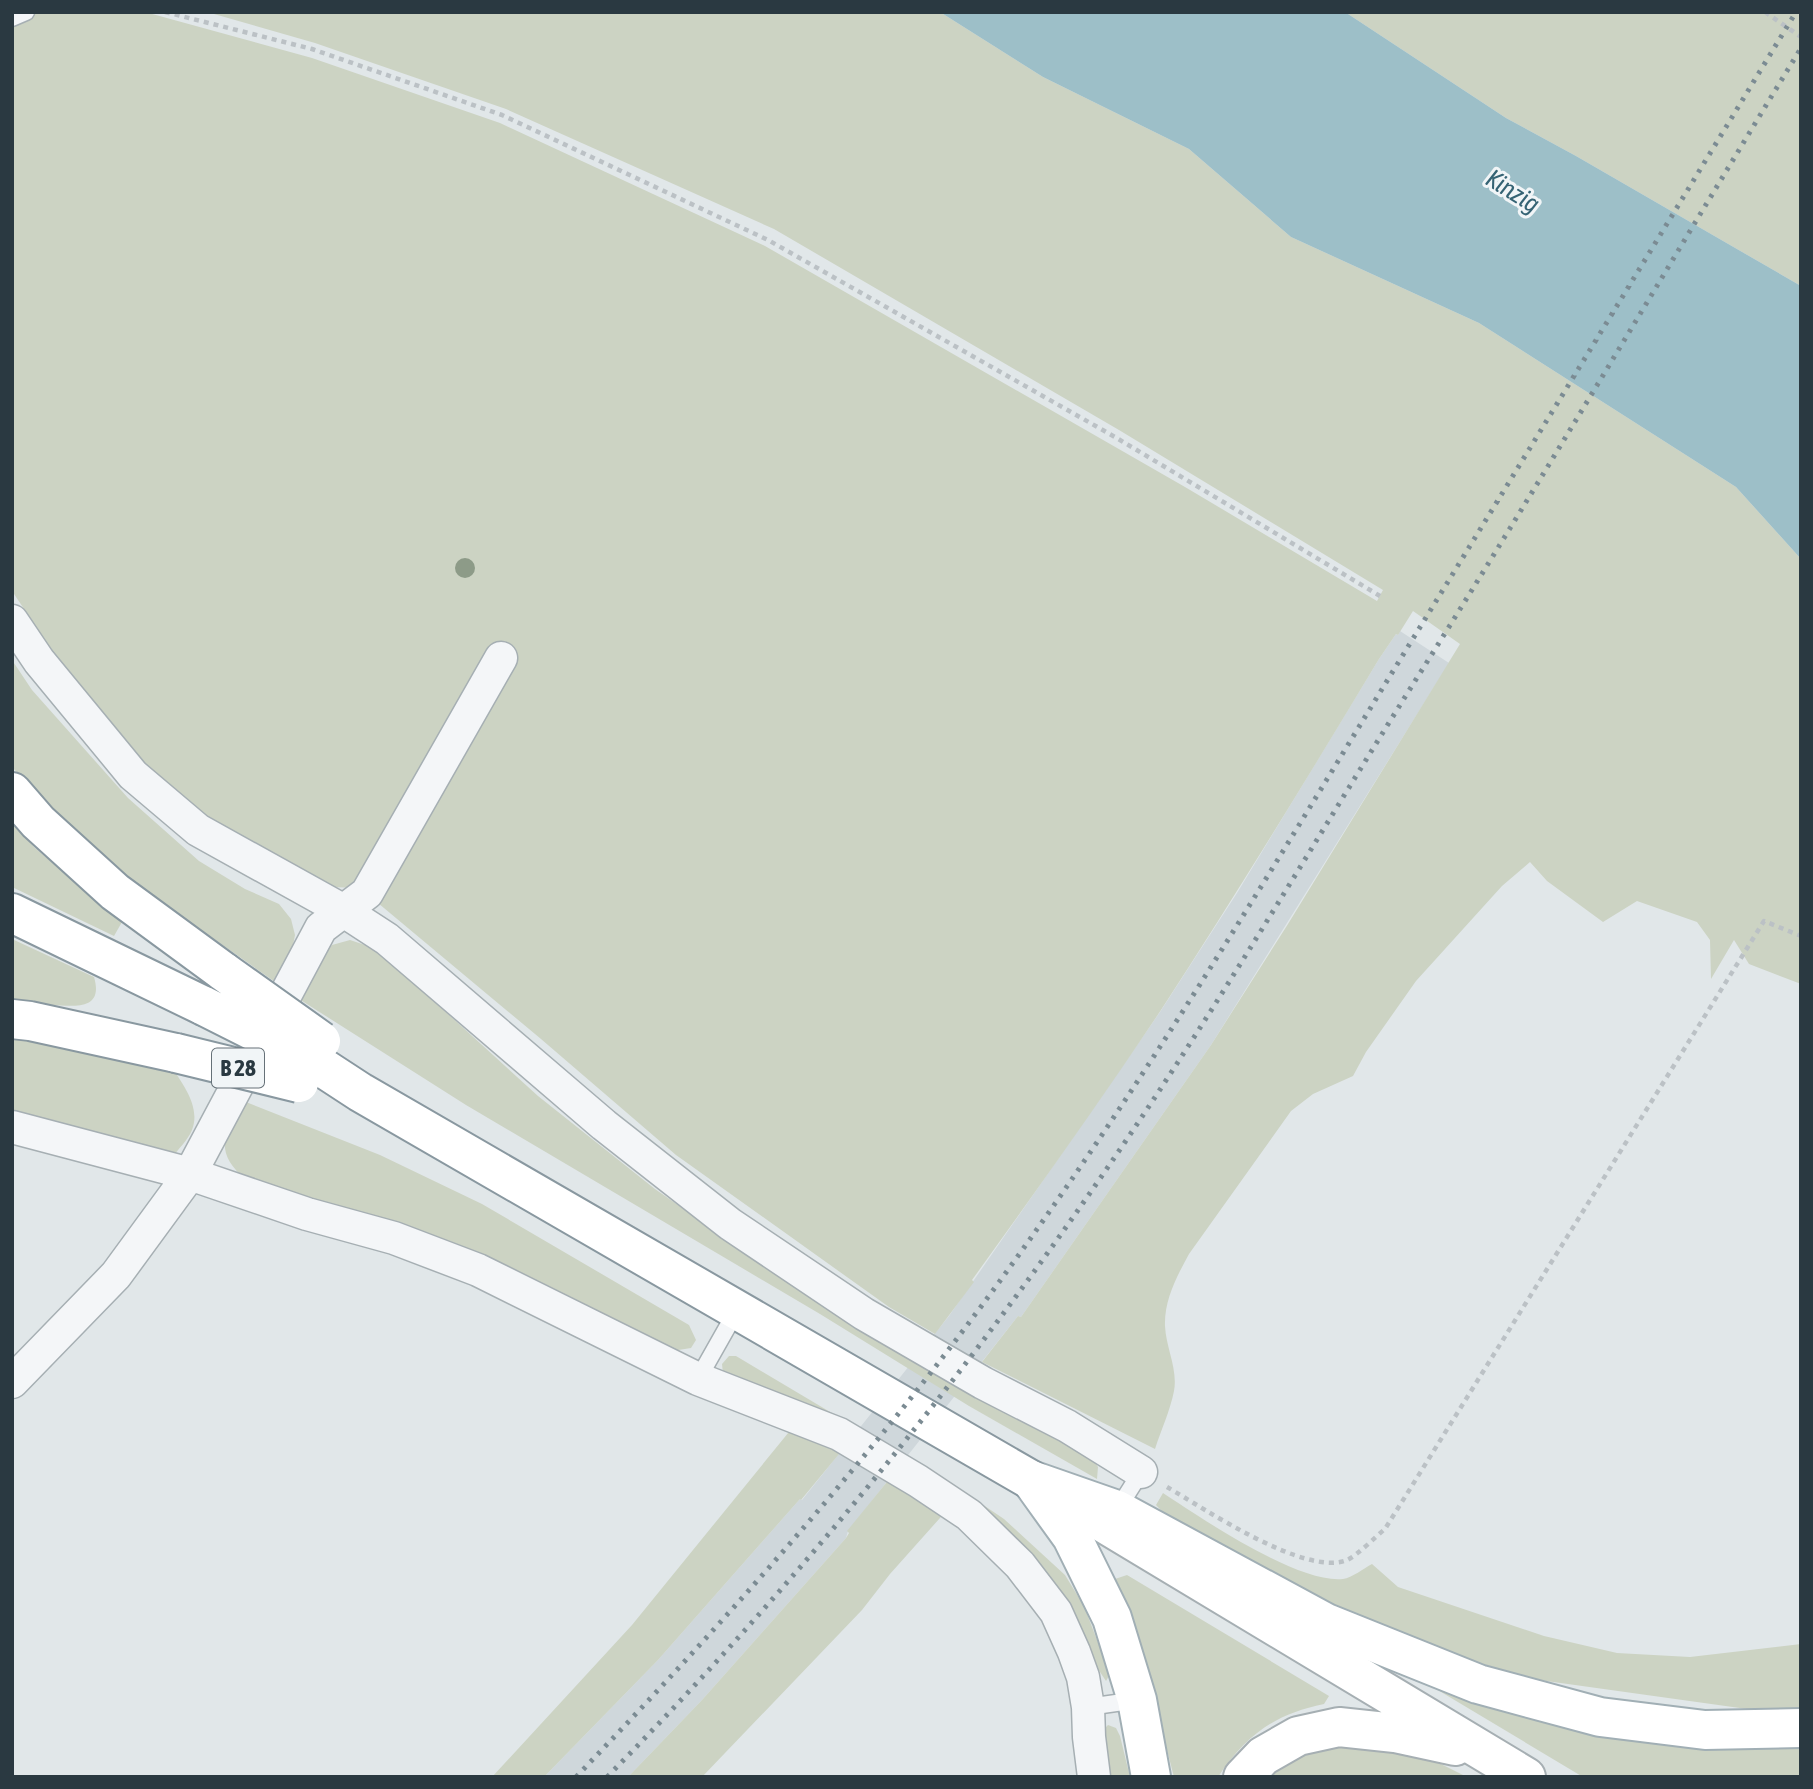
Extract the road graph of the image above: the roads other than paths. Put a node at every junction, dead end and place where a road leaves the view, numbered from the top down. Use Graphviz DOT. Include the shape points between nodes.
graph roads {
  1 [pos="26,12"];
  2 [pos="12,18"];
  3 [pos="12,621"];
  4 [pos="501,658"];
  5 [pos="12,792"];
  6 [pos="345,911"];
  7 [pos="12,913"];
  8 [pos="12,1019"];
  9 [pos="310,1061"];
  10 [pos="12,1127"];
  11 [pos="190,1174"];
  12 [pos="737,1310"];
  13 [pos="698,1379"];
  14 [pos="12,1382"];
  15 [pos="1141,1472"];
  16 [pos="1031,1480"];
  17 [pos="1117,1510"];
  18 [pos="1137,1700"];
  19 [pos="1088,1707"];
  20 [pos="1801,1728"];
  21 [pos="1485,1752"];
  22 [pos="1094,1777"];
  23 [pos="1151,1777"];
  24 [pos="1243,1777"];
  25 [pos="1526,1777"];
  1 -- 2 [label="lane"];
  3 -- 6 [label="street" via="133,775 198,830"];
  4 -- 6 [label="street" via="367,893"];
  5 -- 9 [label="main road, B 28, bridge" via="115,892 224,972"];
  6 -- 11 [label="street" via="320,928"];
  6 -- 15 [label="street" via="387,939 604,1125 730,1224 864,1314"];
  7 -- 9 [label="main road, B 28, bridge"];
  8 -- 9 [label="main road, B 28, bridge" via="176,1053"];
  9 -- 12 [label="main road, B 28"];
  10 -- 11 [label="street"];
  11 -- 13 [label="street" via="394,1238 478,1270"];
  11 -- 14 [label="street" via="116,1275"];
  12 -- 13 [label="lane"];
  12 -- 16 [label="main road"];
  13 -- 19 [label="street" via="839,1434 969,1515 1020,1565 1056,1612 1083,1677"];
  15 -- 17 [label="lane"];
  16 -- 17 [label="main road"];
  16 -- 18 [label="main road" via="1072,1537 1112,1618"];
  16 -- 21 [label="main road"];
  17 -- 20 [label="main road" via="1326,1623 1478,1684 1600,1717 1705,1730"];
  18 -- 19 [label="lane"];
  18 -- 23 [label="main road"];
  19 -- 22 [label="street"];
  21 -- 24 [label="main road" via="1395,1733 1339,1727 1298,1736 1262,1756"];
  21 -- 25 [label="main road"];
}
